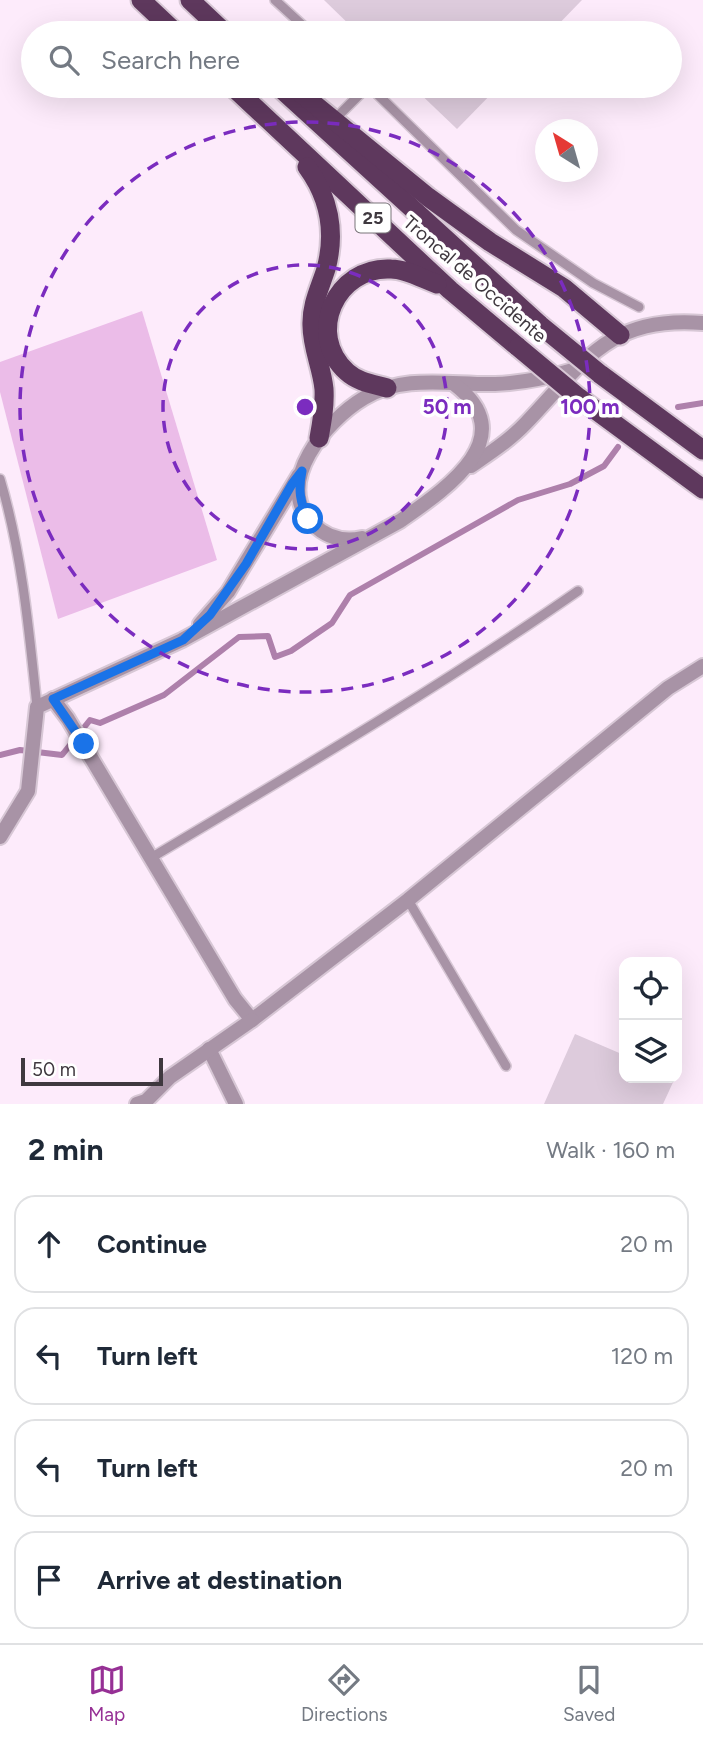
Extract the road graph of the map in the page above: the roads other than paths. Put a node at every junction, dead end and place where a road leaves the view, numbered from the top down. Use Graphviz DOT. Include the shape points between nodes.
graph roads {
  1 [pos="141,0"];
  2 [pos="190,0"];
  3 [pos="275,0"];
  4 [pos="163,21"];
  5 [pos="212,21"];
  6 [pos="298,21"];
  7 [pos="245,98"];
  8 [pos="291,98"];
  9 [pos="307,98"];
  10 [pos="356,98"];
  11 [pos="380,98"];
  12 [pos="334,120"];
  13 [pos="276,127"];
  14 [pos="450,290"];
  15 [pos="639,307"];
  16 [pos="703,323"];
  17 [pos="620,335"];
  18 [pos="573,370"];
  19 [pos="454,384"];
  20 [pos="387,388"];
  21 [pos="319,438"];
  22 [pos="703,450"];
  23 [pos="302,471"];
  24 [pos="458,475"];
  25 [pos="0,479"];
  26 [pos="703,489"];
  27 [pos="367,537"];
  28 [pos="578,591"];
  29 [pos="183,640"];
  30 [pos="703,666"];
  31 [pos="53,699"];
  32 [pos="37,707"];
  33 [pos="0,837"];
  34 [pos="151,858"];
  35 [pos="408,900"];
  36 [pos="252,1020"];
  37 [pos="209,1049"];
  38 [pos="506,1066"];
  39 [pos="143,1103"];
  40 [pos="236,1104"];
  1 -- 4 [label="highway"];
  2 -- 5 [label="highway"];
  3 -- 6 [label="lane"];
  7 -- 13 [label="highway, Troncal de Occidente / 25"];
  8 -- 22 [label="highway, Troncal de Occidente / 25, bridge" via="540,325"];
  9 -- 12 [label="highway"];
  10 -- 12 [label="lane"];
  11 -- 15 [label="lane" via="516,230 593,283"];
  12 -- 17 [label="highway" via="428,197 564,288"];
  13 -- 14 [label="highway, Troncal de Occidente / 25"];
  13 -- 21 [label="highway" via="309,169 328,208 330,251 317,289 312,326 324,390"];
  14 -- 20 [label="highway" via="394,268 361,274 338,292 327,327 336,359 360,380"];
  14 -- 26 [label="highway, Troncal de Occidente / 25, bridge" via="578,397"];
  16 -- 17 [label="street" via="648,324"];
  17 -- 18 [label="street"];
  18 -- 19 [label="street" via="540,380"];
  18 -- 24 [label="street" via="524,425"];
  19 -- 20 [label="street" via="409,383"];
  19 -- 24 [label="street" via="473,402 482,428 472,462"];
  20 -- 21 [label="street" via="349,407"];
  21 -- 23 [label="street"];
  23 -- 27 [label="street" via="299,488 308,519 334,538"];
  23 -- 29 [label="street" via="228,592"];
  24 -- 27 [label="street" via="431,500"];
  25 -- 32 [label="lane" via="11,516"];
  27 -- 29 [label="street"];
  28 -- 34 [label="lane" via="404,707"];
  29 -- 31 [label="street"];
  30 -- 35 [label="street" via="668,688"];
  31 -- 32 [label="street"];
  31 -- 34 [label="street"];
  32 -- 33 [label="street" via="28,791"];
  34 -- 36 [label="street"];
  35 -- 36 [label="street"];
  35 -- 38 [label="lane"];
  36 -- 37 [label="street"];
  37 -- 39 [label="street"];
  37 -- 40 [label="street"];
}
